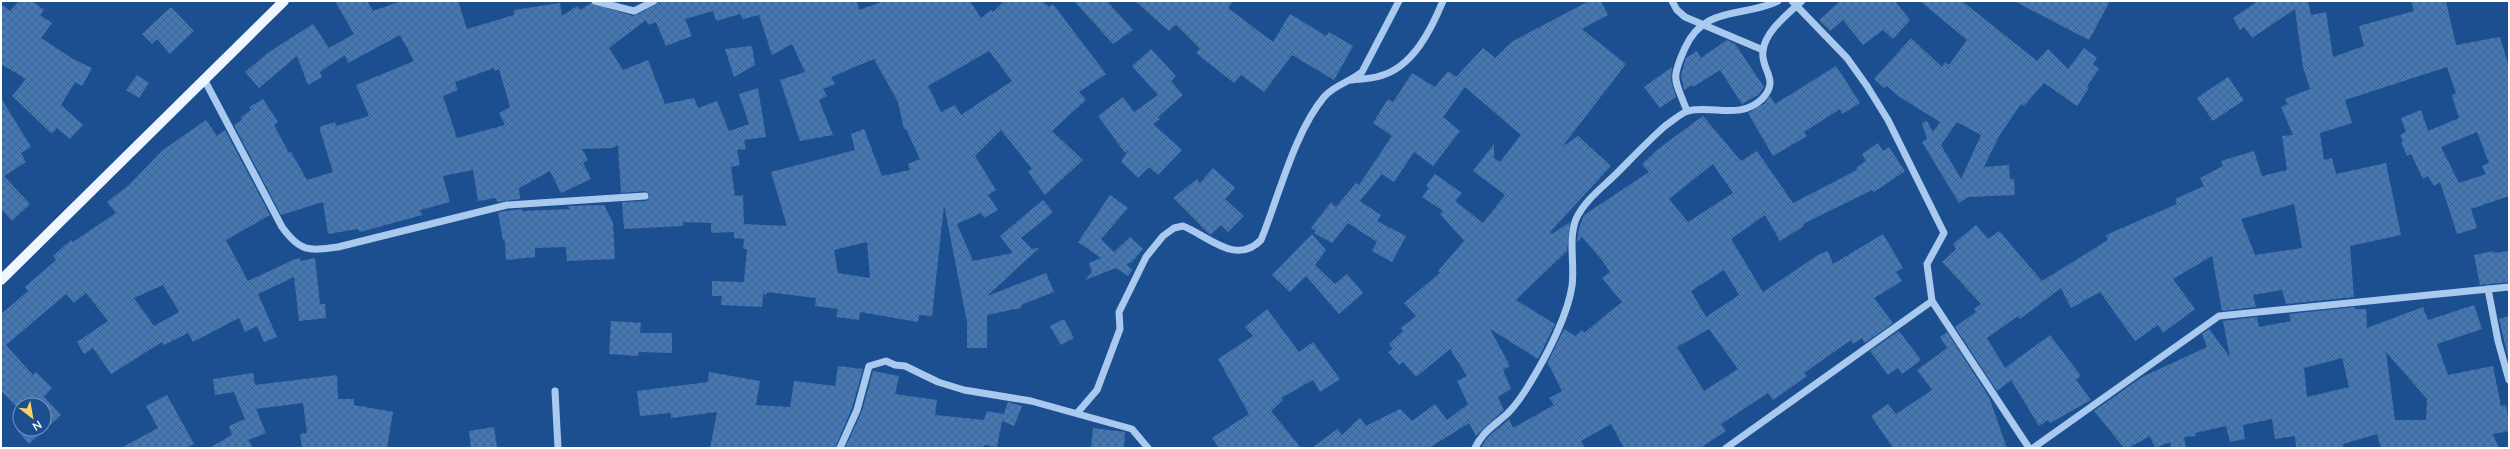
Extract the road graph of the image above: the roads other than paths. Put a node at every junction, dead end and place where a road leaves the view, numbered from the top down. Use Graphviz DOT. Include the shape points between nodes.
graph roads {
  1 [pos="284,1"];
  2 [pos="595,1"];
  3 [pos="654,1"];
  4 [pos="1399,1"];
  5 [pos="1443,1"];
  6 [pos="1672,1"];
  7 [pos="1778,1"];
  8 [pos="1797,3"];
  9 [pos="1702,24"];
  10 [pos="1763,50"];
  11 [pos="204,79"];
  12 [pos="1352,80"];
  13 [pos="1687,111"];
  14 [pos="645,196"];
  15 [pos="1,280"];
  16 [pos="2509,287"];
  17 [pos="2488,289"];
  18 [pos="1932,301"];
  19 [pos="2509,380"];
  20 [pos="555,391"];
  21 [pos="1078,412"];
  22 [pos="558,448"];
  23 [pos="840,448"];
  24 [pos="1148,448"];
  25 [pos="1475,448"];
  26 [pos="1726,448"];
  27 [pos="2029,448"];
  28 [pos="2033,448"];
  1 -- 11 [label="main road"];
  2 -- 3 [label="street" via="634,11"];
  4 -- 12 [label="street" via="1374,53 1362,72"];
  5 -- 12 [label="street" via="1422,42 1408,60 1380,76"];
  6 -- 9 [label="street" via="1685,17"];
  7 -- 9 [label="street" via="1757,9 1726,14"];
  8 -- 10 [label="street" via="1780,23"];
  8 -- 18 [label="street" via="1847,58 1866,86 1888,120 1930,201 1944,233 1927,264"];
  9 -- 10 [label="street"];
  9 -- 13 [label="street" via="1689,39 1675,69 1678,88"];
  10 -- 13 [label="street" via="1771,78 1768,91 1761,100 1726,113"];
  11 -- 14 [label="street" via="282,227 300,247 338,247 507,205"];
  11 -- 15 [label="main road"];
  12 -- 21 [label="street" via="1338,86 1324,97 1308,122 1296,147 1262,240 1255,246 1245,251 1233,250 1206,240 1182,226 1174,228 1154,245 1127,292 1119,312 1120,329 1097,390"];
  13 -- 25 [label="street" via="1632,156 1600,188 1576,218 1572,235 1572,285 1568,304 1533,379 1508,413 1480,436"];
  16 -- 17 [label="street"];
  17 -- 19 [label="street"];
  17 -- 28 [label="street" via="2218,316"];
  18 -- 26 [label="street"];
  18 -- 27 [label="street"];
  20 -- 22 [label="street"];
  21 -- 23 [label="street" via="964,390 886,361 869,366 857,410"];
  21 -- 24 [label="street" via="1132,429"];
}
